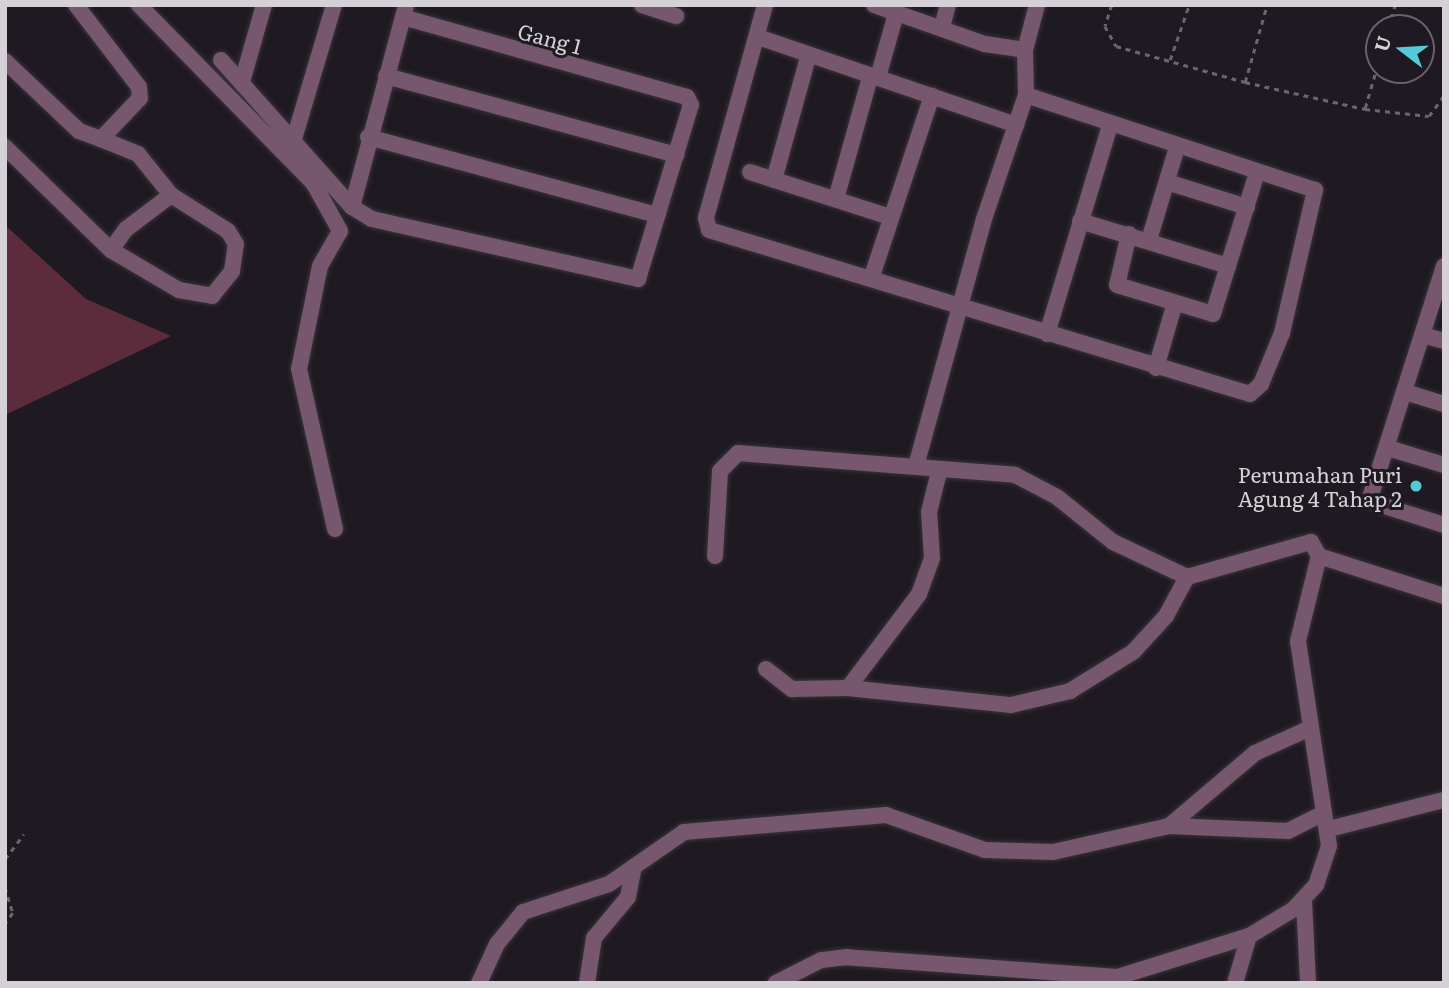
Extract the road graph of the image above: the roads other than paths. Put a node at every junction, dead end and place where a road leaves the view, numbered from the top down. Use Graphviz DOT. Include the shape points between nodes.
graph roads {
  1 [pos="76,5"];
  2 [pos="139,5"];
  3 [pos="264,5"];
  4 [pos="334,5"];
  5 [pos="642,5"];
  6 [pos="765,5"];
  7 [pos="948,5"];
  8 [pos="1037,5"];
  9 [pos="878,6"];
  10 [pos="405,11"];
  11 [pos="896,14"];
  12 [pos="676,16"];
  13 [pos="942,27"];
  14 [pos="758,37"];
  15 [pos="1025,50"];
  16 [pos="808,57"];
  17 [pos="221,60"];
  18 [pos="5,61"];
  19 [pos="386,76"];
  20 [pos="874,77"];
  21 [pos="242,82"];
  22 [pos="1026,95"];
  23 [pos="932,96"];
  24 [pos="1016,125"];
  25 [pos="1110,125"];
  26 [pos="368,137"];
  27 [pos="102,139"];
  28 [pos="294,139"];
  29 [pos="5,147"];
  30 [pos="1177,147"];
  31 [pos="676,155"];
  32 [pos="750,172"];
  33 [pos="1257,173"];
  34 [pos="774,180"];
  35 [pos="1167,182"];
  36 [pos="171,195"];
  37 [pos="836,199"];
  38 [pos="352,206"];
  39 [pos="1247,207"];
  40 [pos="658,215"];
  41 [pos="890,217"];
  42 [pos="1080,221"];
  43 [pos="1129,234"];
  44 [pos="1149,240"];
  45 [pos="111,250"];
  46 [pos="1227,266"];
  47 [pos="1443,273"];
  48 [pos="872,276"];
  49 [pos="960,304"];
  50 [pos="1174,306"];
  51 [pos="1047,334"];
  52 [pos="1422,334"];
  53 [pos="1444,341"];
  54 [pos="1156,368"];
  55 [pos="1405,392"];
  56 [pos="1444,404"];
  57 [pos="1388,448"];
  58 [pos="1444,465"];
  59 [pos="916,466"];
  60 [pos="939,472"];
  61 [pos="1444,525"];
  62 [pos="335,529"];
  63 [pos="715,556"];
  64 [pos="1319,556"];
  65 [pos="1187,577"];
  66 [pos="1444,596"];
  67 [pos="766,669"];
  68 [pos="848,688"];
  69 [pos="1310,728"];
  70 [pos="1444,800"];
  71 [pos="1324,813"];
  72 [pos="1169,827"];
  73 [pos="1329,829"];
  74 [pos="634,867"];
  75 [pos="1304,901"];
  76 [pos="1249,936"];
  77 [pos="1114,980"];
  78 [pos="479,983"];
  79 [pos="587,983"];
  80 [pos="776,983"];
  81 [pos="1234,983"];
  82 [pos="1308,983"];
  1 -- 27 [label="street" via="139,87 140,98"];
  2 -- 62 [label="street" via="314,184 340,231 320,266 299,369"];
  3 -- 21 [label="street"];
  4 -- 28 [label="street"];
  5 -- 12 [label="street"];
  6 -- 14 [label="street"];
  7 -- 13 [label="street"];
  8 -- 15 [label="street"];
  9 -- 11 [label="street"];
  10 -- 19 [label="street"];
  10 -- 31 [label="street, Gang 1" via="687,97"];
  11 -- 13 [label="street"];
  11 -- 20 [label="street"];
  13 -- 15 [label="street"];
  14 -- 16 [label="street"];
  14 -- 48 [label="street" via="706,218 709,230"];
  15 -- 22 [label="street"];
  16 -- 20 [label="street"];
  16 -- 34 [label="street"];
  17 -- 21 [label="street"];
  18 -- 27 [label="street" via="79,131"];
  19 -- 26 [label="street"];
  19 -- 31 [label="street"];
  20 -- 23 [label="street"];
  20 -- 37 [label="street"];
  21 -- 28 [label="street"];
  22 -- 24 [label="street"];
  22 -- 25 [label="street"];
  23 -- 24 [label="street"];
  23 -- 41 [label="street"];
  24 -- 49 [label="street"];
  25 -- 30 [label="street"];
  25 -- 42 [label="street"];
  26 -- 38 [label="street"];
  26 -- 40 [label="street"];
  27 -- 36 [label="street" via="138,155"];
  28 -- 38 [label="street"];
  29 -- 45 [label="street"];
  30 -- 33 [label="street"];
  30 -- 35 [label="street"];
  31 -- 40 [label="street"];
  32 -- 34 [label="street"];
  33 -- 39 [label="street"];
  33 -- 54 [label="street" via="1311,187 1318,199 1261,384 1250,394"];
  34 -- 37 [label="street"];
  35 -- 39 [label="street"];
  35 -- 44 [label="street"];
  36 -- 45 [label="street" via="126,229"];
  36 -- 45 [label="street" via="228,231 236,244 232,271 212,296 179,290"];
  37 -- 41 [label="street"];
  38 -- 40 [label="street" via="372,219 629,282 638,279"];
  39 -- 46 [label="street"];
  41 -- 48 [label="street"];
  42 -- 43 [label="street"];
  42 -- 51 [label="street"];
  43 -- 44 [label="street"];
  43 -- 50 [label="street" via="1117,285"];
  44 -- 46 [label="street"];
  46 -- 50 [label="street" via="1213,314"];
  47 -- 52 [label="street"];
  48 -- 49 [label="street"];
  49 -- 51 [label="street"];
  49 -- 59 [label="street"];
  50 -- 54 [label="street"];
  51 -- 54 [label="street"];
  52 -- 53 [label="street"];
  52 -- 55 [label="street"];
  55 -- 56 [label="street"];
  55 -- 57 [label="street"];
  57 -- 58 [label="street"];
  57 -- 61 [label="street" via="1373,502"];
  59 -- 60 [label="street"];
  59 -- 63 [label="street" via="738,453 720,471"];
  60 -- 65 [label="street" via="1015,475 1058,497 1113,542"];
  60 -- 68 [label="street" via="929,512 932,558 919,594"];
  64 -- 65 [label="street" via="1311,542"];
  64 -- 66 [label="street"];
  64 -- 69 [label="street" via="1298,641"];
  65 -- 68 [label="street" via="1166,616 1133,652 1070,691 1011,705"];
  67 -- 68 [label="street" via="792,689"];
  69 -- 71 [label="street"];
  69 -- 72 [label="street" via="1255,753"];
  70 -- 73 [label="street"];
  71 -- 72 [label="street" via="1288,831"];
  71 -- 73 [label="street"];
  72 -- 74 [label="street" via="1053,852 1009,854 879,814 684,832"];
  73 -- 75 [label="street" via="1322,872"];
  74 -- 78 [label="street" via="609,884 523,912 498,944"];
  74 -- 79 [label="street" via="628,897 594,938"];
  75 -- 76 [label="street"];
  75 -- 82 [label="street"];
  76 -- 77 [label="street"];
  76 -- 81 [label="street"];
  77 -- 80 [label="street" via="847,957 821,960"];
}
